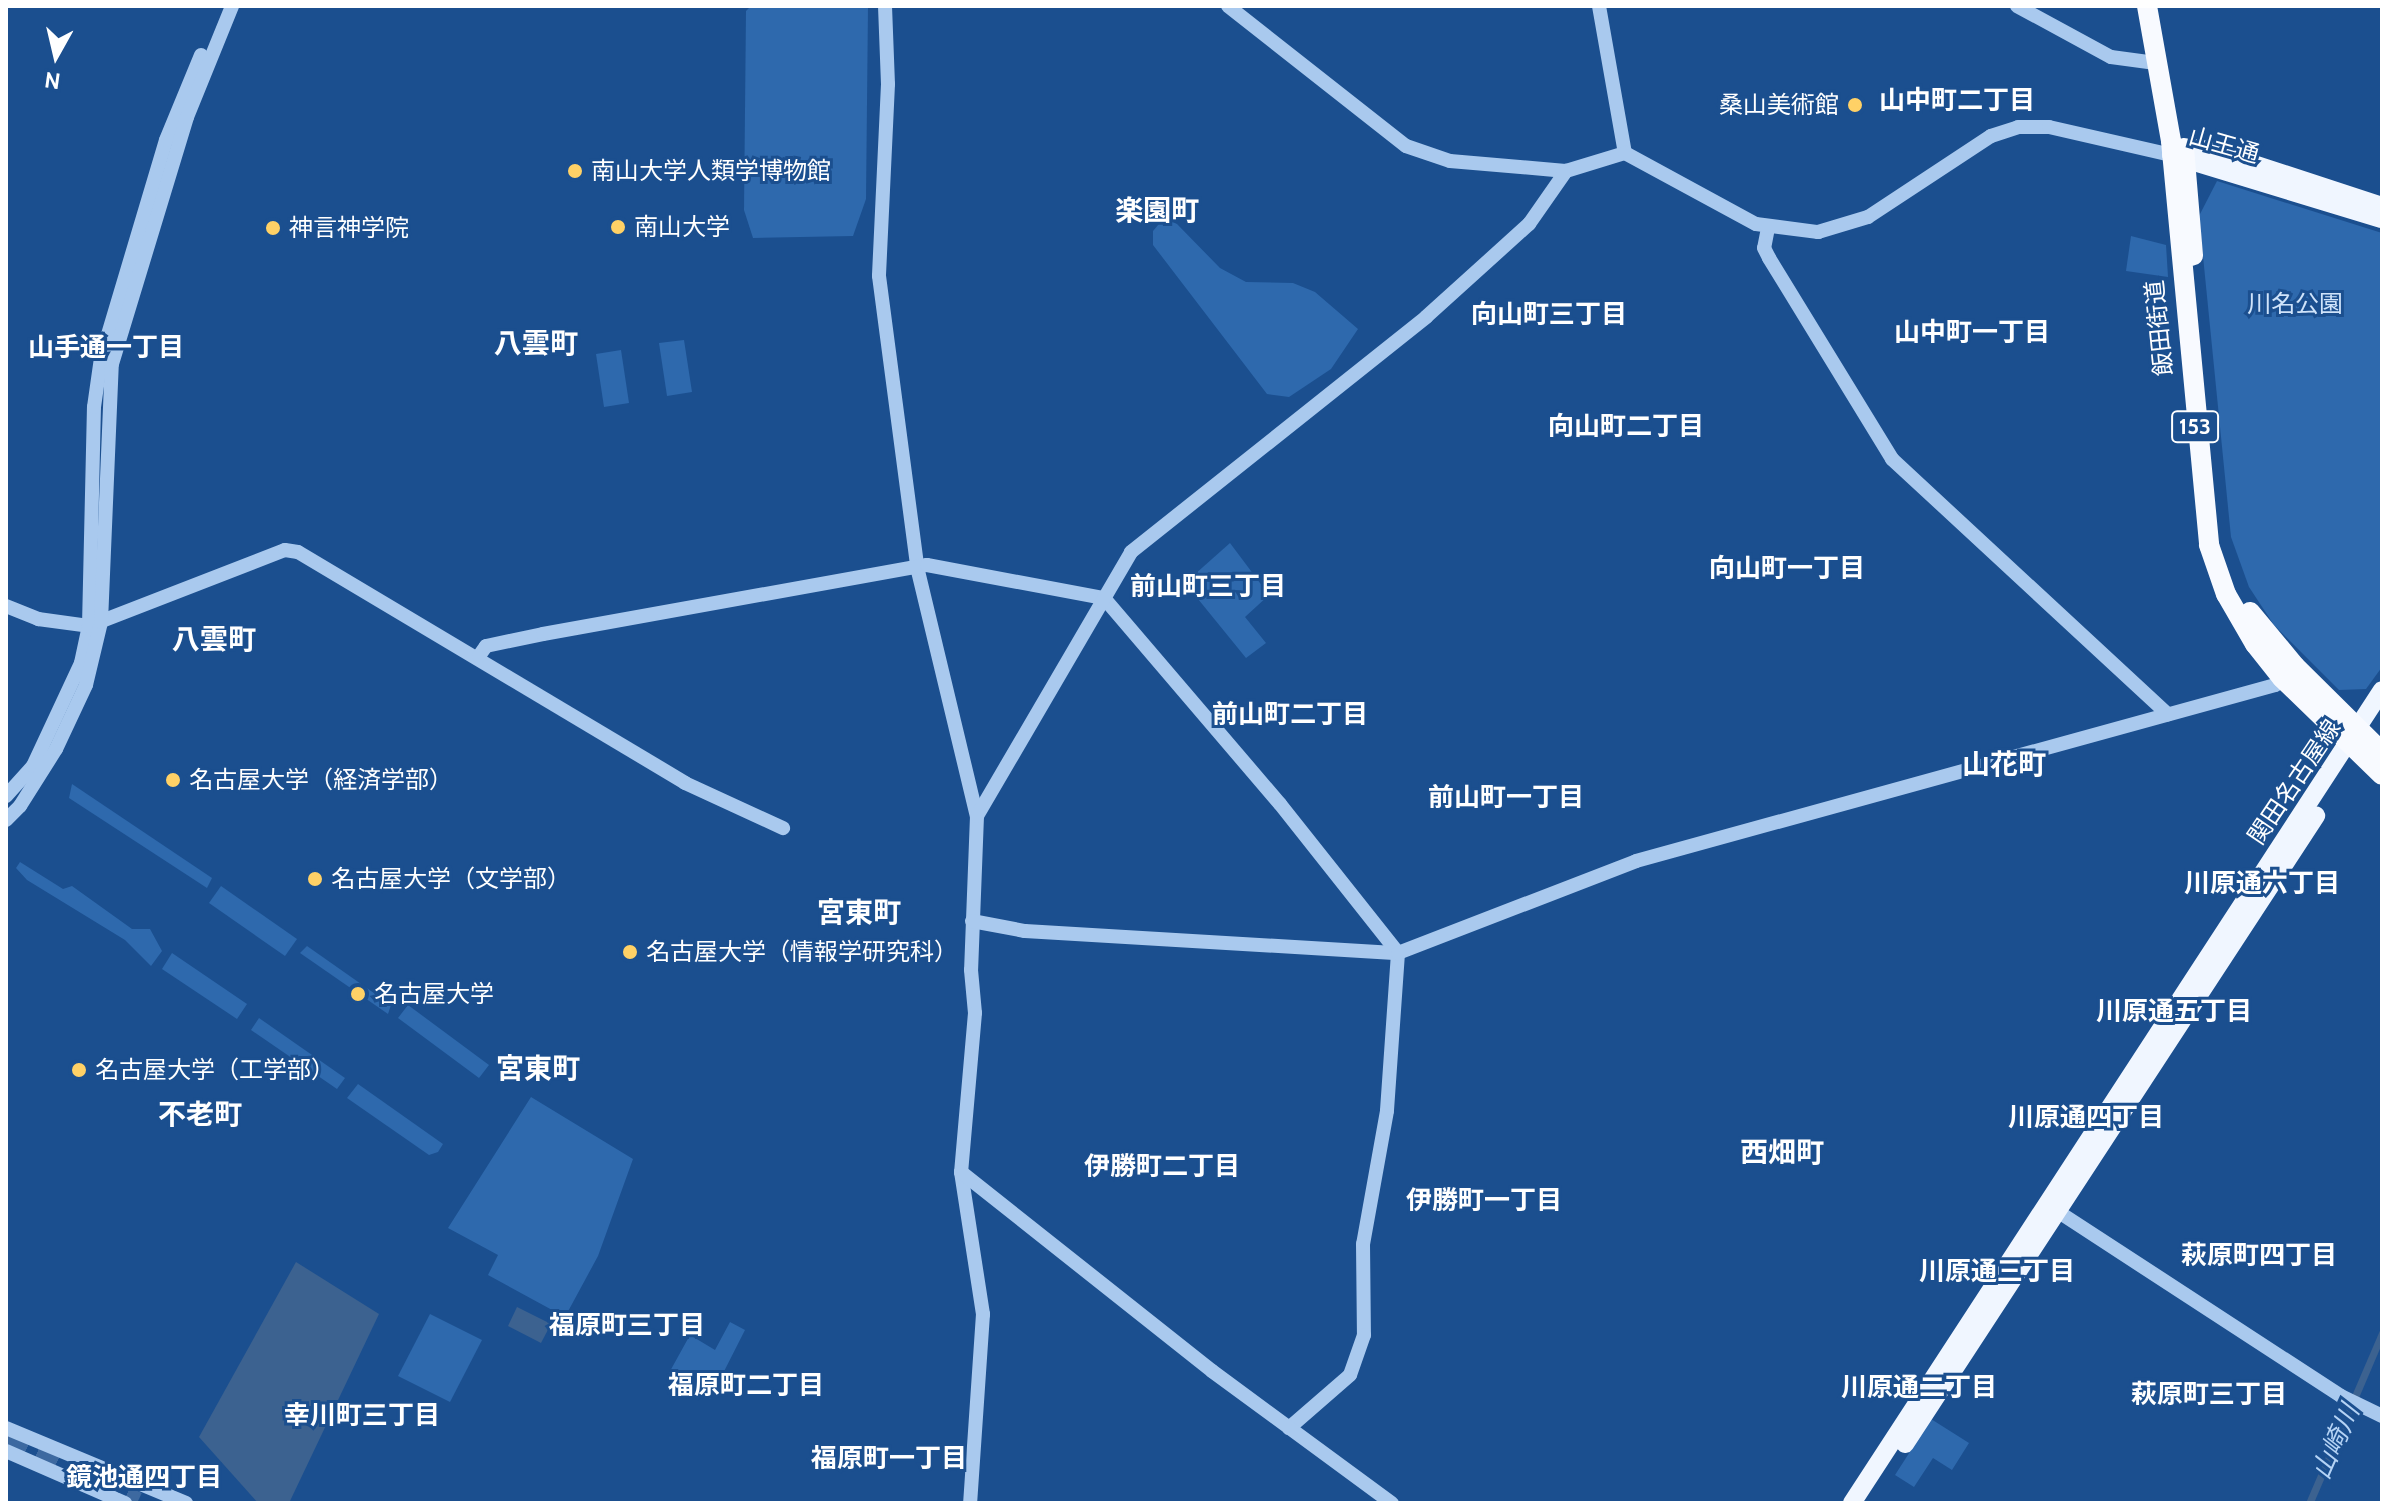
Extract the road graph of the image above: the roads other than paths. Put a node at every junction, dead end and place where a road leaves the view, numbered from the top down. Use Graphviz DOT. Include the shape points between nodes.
graph roads {
  1 [pos="222,6"];
  2 [pos="232,6"];
  3 [pos="885,6"];
  4 [pos="1228,6"];
  5 [pos="1599,6"];
  6 [pos="2017,6"];
  7 [pos="2147,6"];
  8 [pos="2160,6"];
  9 [pos="2156,63"];
  10 [pos="1625,153"];
  11 [pos="2180,154"];
  12 [pos="1566,171"];
  13 [pos="2382,206"];
  14 [pos="2382,219"];
  15 [pos="1768,228"];
  16 [pos="918,566"];
  17 [pos="1104,598"];
  18 [pos="6,606"];
  19 [pos="95,624"];
  20 [pos="479,656"];
  21 [pos="2288,672"];
  22 [pos="2382,690"];
  23 [pos="2382,714"];
  24 [pos="2168,715"];
  25 [pos="2358,740"];
  26 [pos="2382,752"];
  27 [pos="2382,775"];
  28 [pos="6,796"];
  29 [pos="977,816"];
  30 [pos="6,820"];
  31 [pos="783,828"];
  32 [pos="972,921"];
  33 [pos="1398,953"];
  34 [pos="961,1172"];
  35 [pos="2052,1208"];
  36 [pos="2382,1416"];
  37 [pos="6,1428"];
  38 [pos="1289,1428"];
  39 [pos="6,1451"];
  40 [pos="125,1503"];
  41 [pos="186,1503"];
  42 [pos="970,1503"];
  43 [pos="1392,1503"];
  44 [pos="1852,1503"];
  45 [pos="1866,1503"];
  1 -- 19 [label="street" via="166,140 101,358 94,407"];
  2 -- 19 [label="street" via="187,117 112,364"];
  3 -- 16 [label="street" via="888,84 879,276"];
  4 -- 12 [label="street" via="1406,146 1450,161"];
  5 -- 10 [label="street"];
  6 -- 9 [label="street" via="2111,57"];
  7 -- 9 [label="highway, 飯田街道 / 153"];
  8 -- 11 [label="highway, 飯田街道 / 153"];
  9 -- 11 [label="highway, 飯田街道 / 153"];
  10 -- 12 [label="street"];
  10 -- 15 [label="street"];
  11 -- 13 [label="main road, 山王通" via="2214,151"];
  11 -- 14 [label="main road, 山王通"];
  11 -- 15 [label="street" via="2049,127 2018,127 1991,136 1852,224 1818,232"];
  11 -- 21 [label="highway, 飯田街道 / 153" via="2219,535 2242,599"];
  12 -- 17 [label="street" via="1529,224 1450,296 1131,552"];
  15 -- 24 [label="street" via="1764,248 1769,258 1892,459"];
  16 -- 17 [label="street"];
  16 -- 20 [label="street" via="486,646"];
  16 -- 29 [label="street"];
  17 -- 29 [label="street" via="1059,684"];
  17 -- 33 [label="street"];
  18 -- 19 [label="street" via="38,619"];
  19 -- 20 [label="street" via="285,550 319,563"];
  19 -- 28 [label="street" via="57,720 33,766"];
  19 -- 30 [label="street" via="86,685 20,806"];
  20 -- 31 [label="street" via="574,720 685,783"];
  21 -- 24 [label="street" via="2275,685"];
  21 -- 25 [label="highway, 飯田街道 / 153"];
  22 -- 25 [label="main road, 関田名古屋線"];
  23 -- 25 [label="main road, 関田名古屋線"];
  24 -- 33 [label="street" via="1636,861"];
  25 -- 26 [label="highway, 飯田街道 / 153"];
  25 -- 27 [label="highway, 飯田街道 / 153"];
  25 -- 35 [label="main road, 関田名古屋線"];
  29 -- 32 [label="street" via="980,857"];
  32 -- 33 [label="street" via="1025,931"];
  32 -- 34 [label="street" via="975,1013"];
  33 -- 38 [label="street" via="1387,1111 1363,1244 1364,1335 1350,1375"];
  34 -- 38 [label="street"];
  34 -- 42 [label="street" via="983,1314"];
  35 -- 36 [label="street" via="2341,1396"];
  35 -- 44 [label="main road, 関田名古屋線"];
  35 -- 45 [label="main road, 関田名古屋線"];
  37 -- 41 [label="street"];
  38 -- 43 [label="street"];
  39 -- 40 [label="street"];
}
